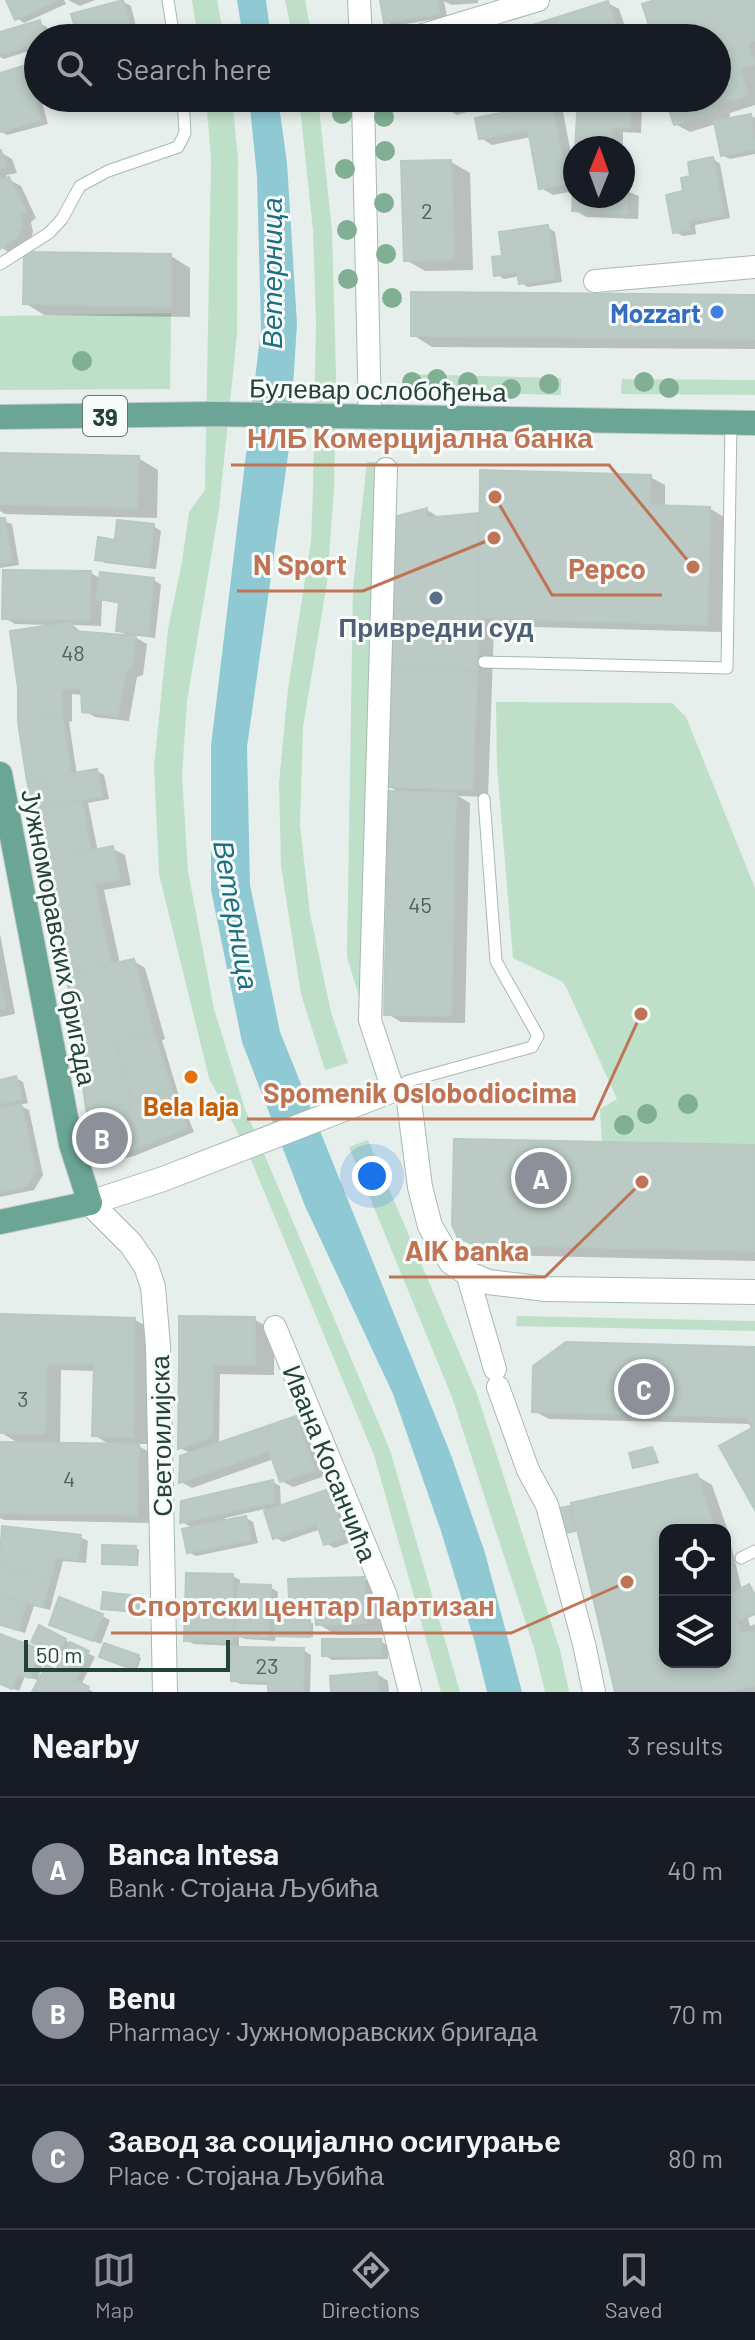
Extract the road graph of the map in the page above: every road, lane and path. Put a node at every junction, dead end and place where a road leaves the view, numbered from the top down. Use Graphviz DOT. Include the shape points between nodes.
graph roads {
  1 [pos="168,0"];
  2 [pos="359,0"];
  3 [pos="538,0"];
  4 [pos="172,24"];
  5 [pos="360,24"];
  6 [pos="459,24"];
  7 [pos="184,112"];
  8 [pos="363,112"];
  9 [pos="0,264"];
  10 [pos="755,267"];
  11 [pos="595,281"];
  12 [pos="0,417"];
  13 [pos="370,418"];
  14 [pos="743,423"];
  15 [pos="386,469"];
  16 [pos="484,662"];
  17 [pos="0,774"];
  18 [pos="484,799"];
  19 [pos="393,1090"];
  20 [pos="90,1203"];
  21 [pos="0,1222"];
  22 [pos="467,1273"];
  23 [pos="755,1292"];
  24 [pos="275,1327"];
  25 [pos="755,1551"];
  26 [pos="741,1558"];
  27 [pos="165,1692"];
  28 [pos="410,1692"];
  29 [pos="594,1692"];
  1 -- 4 [label="lane"];
  2 -- 5 [label="street"];
  3 -- 6 [label="street"];
  7 -- 9 [label="lane" via="185,133 178,147 80,186 49,233"];
  8 -- 13 [label="street"];
  10 -- 11 [label="street"];
  12 -- 13 [label="main road, Булевар ослобођења / 39"];
  13 -- 14 [label="main road, Булевар ослобођења / 39"];
  14 -- 16 [label="lane" via="727,668"];
  15 -- 19 [label="street" via="370,1020"];
  17 -- 20 [label="main road, Јужноморавских бригада" via="71,1144"];
  18 -- 19 [label="lane" via="496,961 538,1036 532,1047 408,1081"];
  19 -- 20 [label="street"];
  19 -- 22 [label="street" via="409,1101 430,1226 451,1262"];
  20 -- 21 [label="main road"];
  20 -- 27 [label="street, Светоилијска" via="131,1244 153,1287"];
  22 -- 23 [label="street" via="488,1282 546,1289"];
  22 -- 29 [label="street" via="496,1378 528,1470 547,1505"];
  24 -- 28 [label="street, Ивана Косанчића" via="386,1596"];
  25 -- 26 [label="lane"];
}
